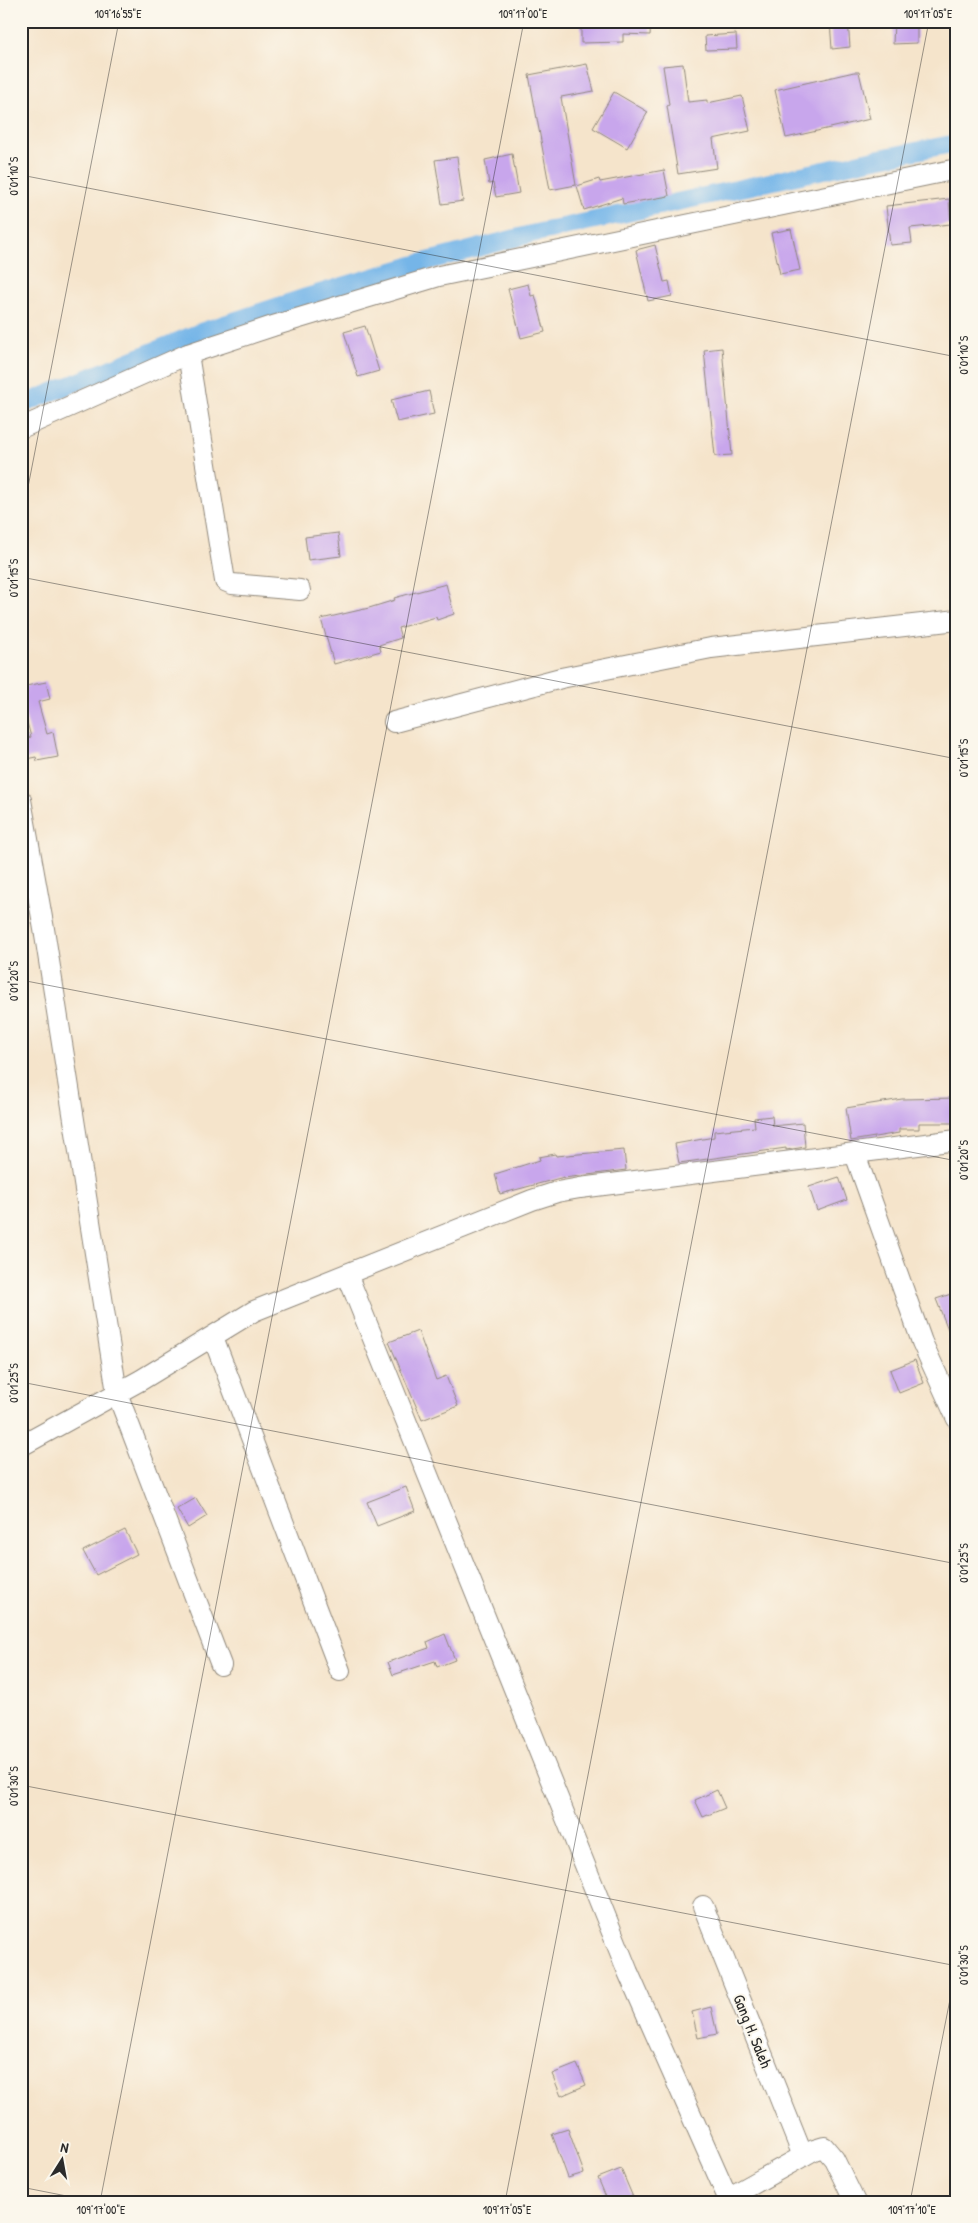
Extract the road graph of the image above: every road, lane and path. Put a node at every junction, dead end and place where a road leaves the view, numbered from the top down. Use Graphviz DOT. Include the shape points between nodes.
graph roads {
  1 [pos="957,169"];
  2 [pos="188,354"];
  3 [pos="21,428"];
  4 [pos="300,590"];
  5 [pos="957,620"];
  6 [pos="394,722"];
  7 [pos="21,800"];
  8 [pos="957,1140"];
  9 [pos="855,1154"];
  10 [pos="347,1274"];
  11 [pos="213,1337"];
  12 [pos="118,1393"];
  13 [pos="957,1419"];
  14 [pos="21,1446"];
  15 [pos="221,1665"];
  16 [pos="340,1671"];
  17 [pos="703,1906"];
  18 [pos="803,2156"];
  19 [pos="725,2200"];
  20 [pos="855,2202"];
  1 -- 2 [label="street" via="439,276"];
  2 -- 3 [label="street"];
  2 -- 4 [label="street" via="225,581"];
  5 -- 6 [label="street" via="711,648 561,678"];
  7 -- 12 [label="street"];
  8 -- 9 [label="street"];
  9 -- 10 [label="street" via="557,1192"];
  9 -- 13 [label="street" via="922,1342"];
  10 -- 11 [label="street" via="254,1311"];
  10 -- 19 [label="street" via="628,1972"];
  11 -- 12 [label="street"];
  11 -- 16 [label="street"];
  12 -- 14 [label="street"];
  12 -- 15 [label="street"];
  17 -- 18 [label="street, Gang H. Saleh"];
  18 -- 19 [label="street"];
  18 -- 20 [label="street" via="824,2147 828,2150"];
}
